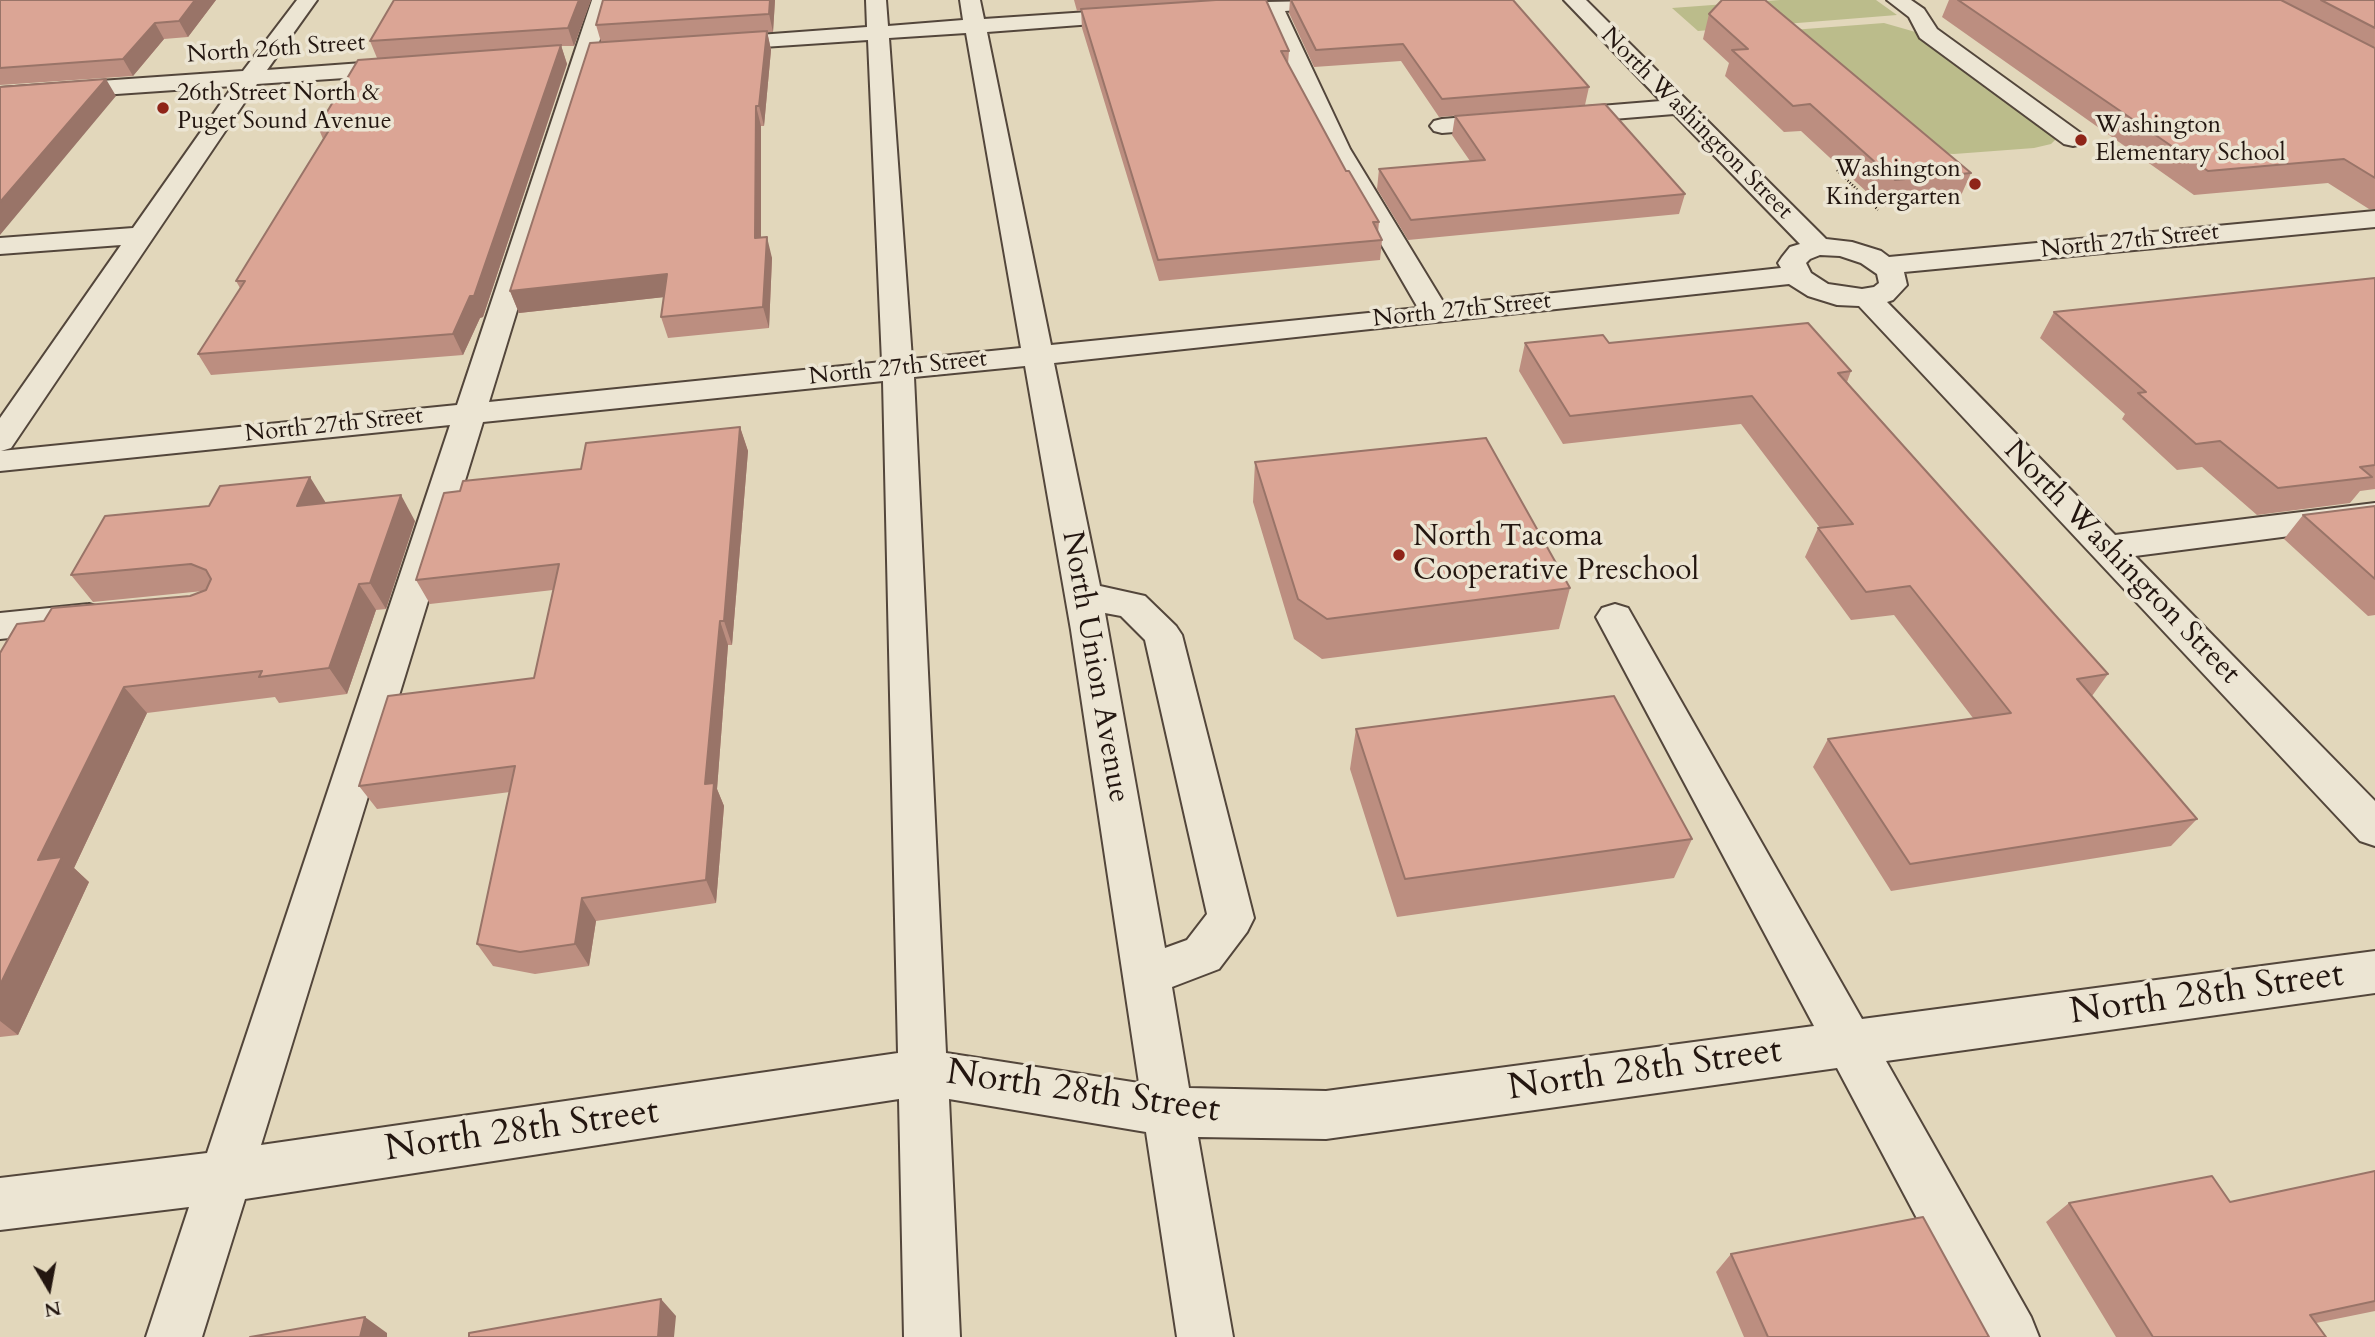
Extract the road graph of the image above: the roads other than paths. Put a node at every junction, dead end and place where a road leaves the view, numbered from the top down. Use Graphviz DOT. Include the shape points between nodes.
graph roads {
  1 [pos="307,0"];
  2 [pos="602,0"];
  3 [pos="1353,0"];
  4 [pos="1574,0"];
  5 [pos="1897,0"];
  6 [pos="1272,3"];
  7 [pos="1202,10"];
  8 [pos="973,13"];
  9 [pos="1149,14"];
  10 [pos="877,16"];
  11 [pos="696,45"];
  12 [pos="421,66"];
  13 [pos="248,79"];
  14 [pos="0,95"];
  15 [pos="1679,107"];
  16 [pos="1442,126"];
  17 [pos="2073,139"];
  18 [pos="2375,219"];
  19 [pos="140,236"];
  20 [pos="0,246"];
  21 [pos="1818,247"];
  22 [pos="1885,266"];
  23 [pos="1796,275"];
  24 [pos="1866,298"];
  25 [pos="1436,315"];
  26 [pos="1037,355"];
  27 [pos="898,370"];
  28 [pos="470,412"];
  29 [pos="0,441"];
  30 [pos="0,461"];
  31 [pos="2375,514"];
  32 [pos="2106,548"];
  33 [pos="1084,596"];
  34 [pos="118,614"];
  35 [pos="1615,617"];
  36 [pos="0,626"];
  37 [pos="2375,829"];
  38 [pos="2375,972"];
  39 [pos="1147,975"];
  40 [pos="1848,1044"];
  41 [pos="923,1072"];
  42 [pos="1169,1112"];
  43 [pos="227,1176"];
  44 [pos="0,1204"];
  45 [pos="174,1337"];
  46 [pos="932,1337"];
  47 [pos="1205,1337"];
  48 [pos="2011,1337"];
  1 -- 13 [label="street"];
  2 -- 28 [label="street"];
  3 -- 6 [label="street"];
  4 -- 15 [label="street, North Washington Street"];
  5 -- 17 [label="street" via="1917,13 1928,33"];
  6 -- 7 [label="street"];
  6 -- 25 [label="street" via="1338,149"];
  8 -- 9 [label="street"];
  8 -- 10 [label="street"];
  8 -- 26 [label="street, North Union Avenue"];
  10 -- 11 [label="street"];
  10 -- 27 [label="street"];
  12 -- 13 [label="street, North 26th Street"];
  13 -- 14 [label="street, North 26th Street"];
  13 -- 19 [label="street"];
  15 -- 16 [label="street"];
  15 -- 21 [label="street, North Washington Street"];
  18 -- 22 [label="street, North 27th Street"];
  19 -- 20 [label="street"];
  19 -- 29 [label="street"];
  21 -- 22 [label="street" via="1855,251"];
  21 -- 23 [label="street" via="1793,260"];
  22 -- 24 [label="street" via="1893,285 1883,294"];
  23 -- 24 [label="street" via="1830,294"];
  23 -- 25 [label="street, North 27th Street"];
  24 -- 32 [label="street, North Washington Street"];
  25 -- 26 [label="street, North 27th Street"];
  26 -- 27 [label="street, North 27th Street"];
  26 -- 33 [label="street, North Union Avenue"];
  27 -- 28 [label="street, North 27th Street"];
  27 -- 41 [label="street"];
  28 -- 30 [label="street, North 27th Street"];
  28 -- 43 [label="street"];
  31 -- 32 [label="street"];
  32 -- 37 [label="street, North Washington Street"];
  33 -- 39 [label="street, North Union Avenue"];
  33 -- 39 [label="street" via="1132,605 1163,635 1231,918 1203,955"];
  34 -- 36 [label="street"];
  35 -- 40 [label="street"];
  38 -- 40 [label="street, North 28th Street"];
  39 -- 42 [label="street, North Union Avenue"];
  40 -- 42 [label="street, North 28th Street" via="1326,1115"];
  40 -- 48 [label="street"];
  41 -- 42 [label="street, North 28th Street"];
  41 -- 43 [label="street, North 28th Street"];
  41 -- 46 [label="street"];
  42 -- 47 [label="street, North Union Avenue"];
  43 -- 44 [label="street, North 28th Street"];
  43 -- 45 [label="street"];
}
